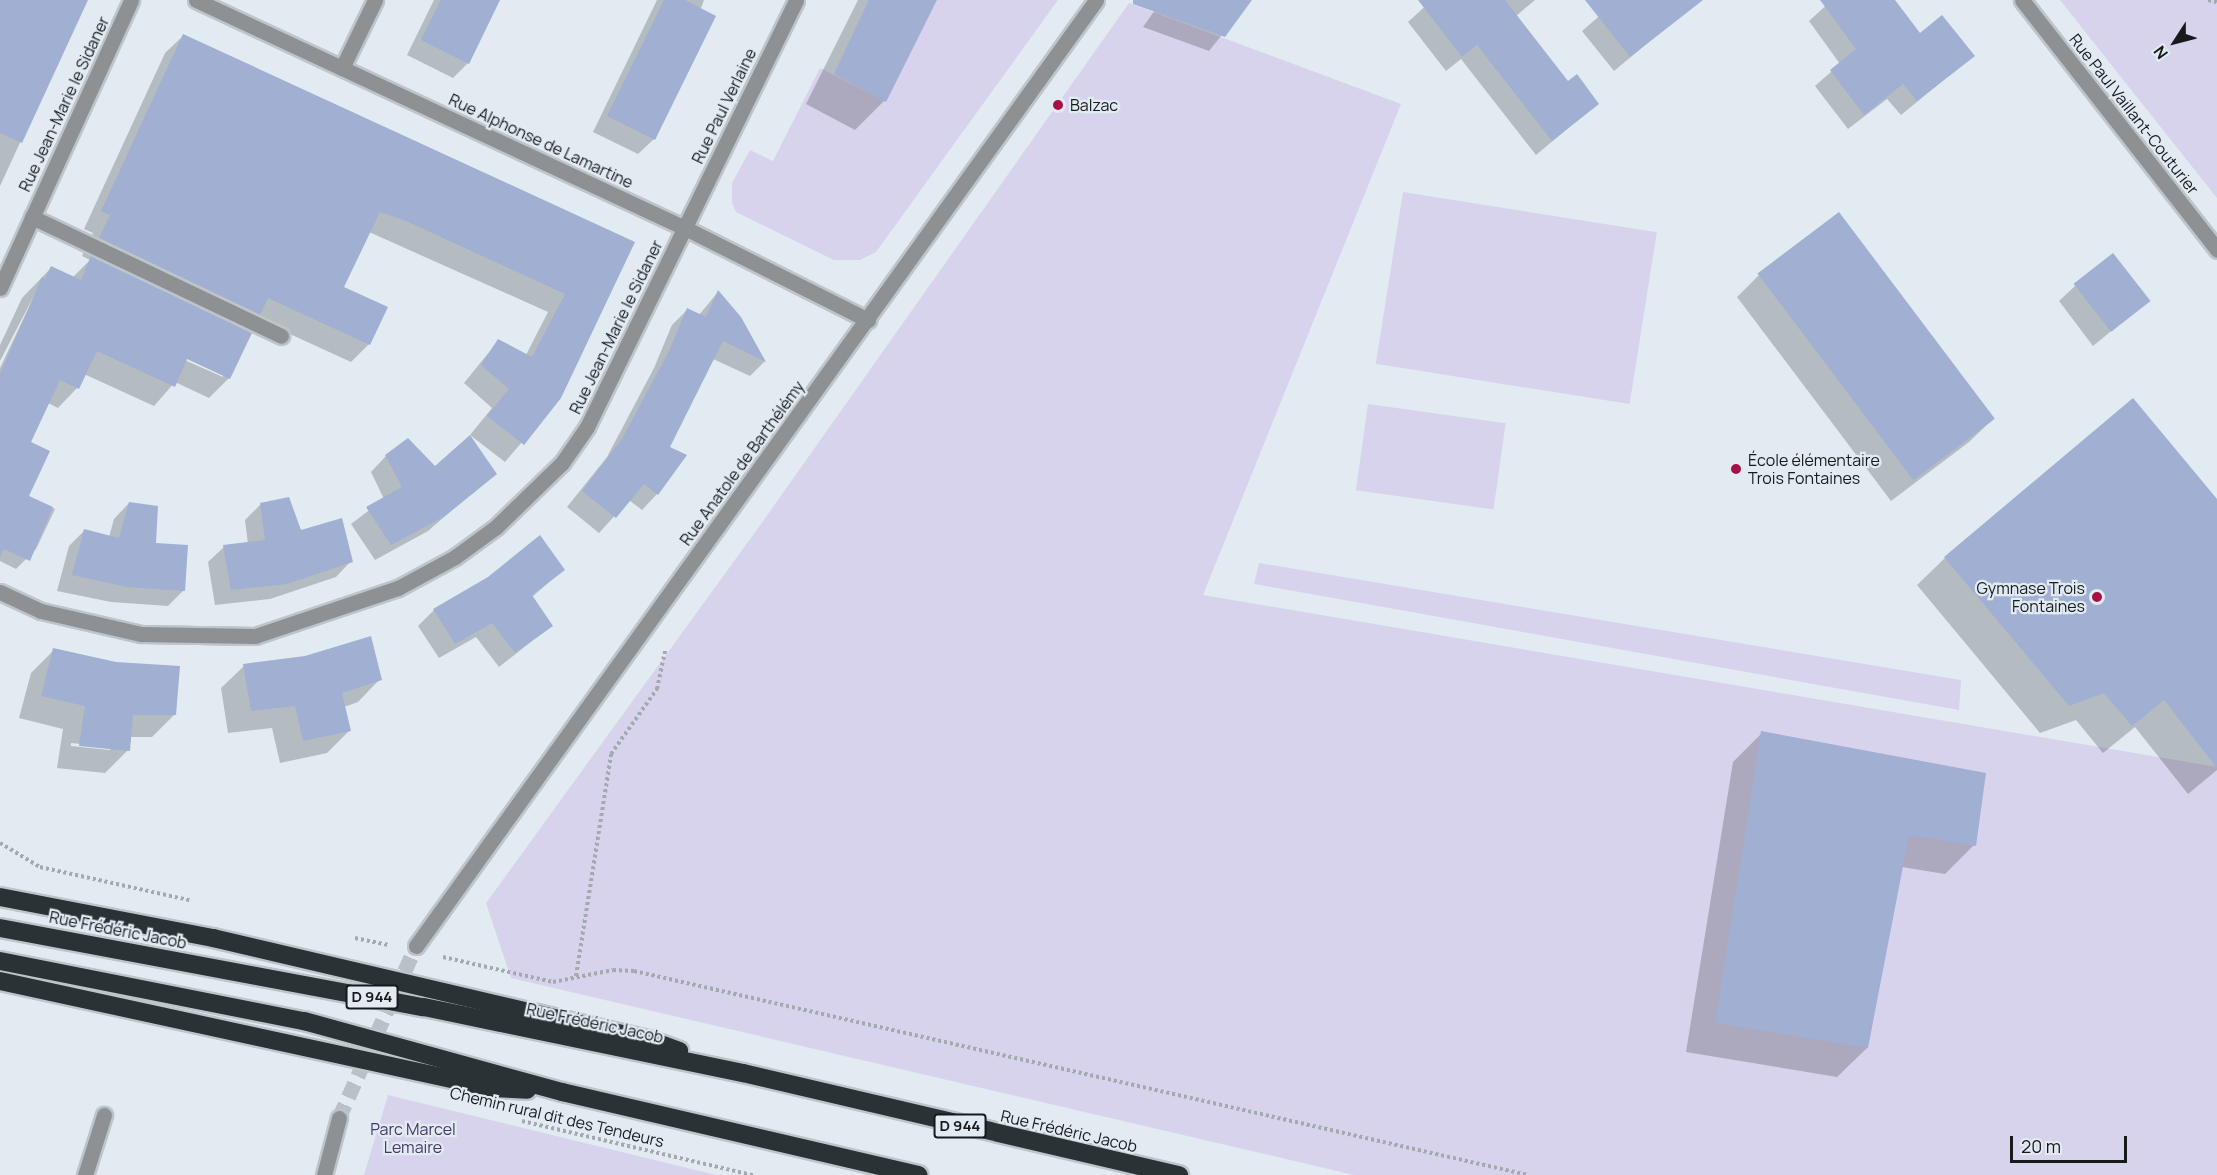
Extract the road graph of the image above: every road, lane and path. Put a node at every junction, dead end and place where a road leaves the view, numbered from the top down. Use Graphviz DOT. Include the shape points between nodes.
graph roads {
  1 [pos="131,0"];
  2 [pos="196,0"];
  3 [pos="375,0"];
  4 [pos="796,0"];
  5 [pos="1096,0"];
  6 [pos="2022,0"];
  7 [pos="2208,0"];
  8 [pos="2217,2"];
  9 [pos="342,68"];
  10 [pos="32,218"];
  11 [pos="685,228"];
  12 [pos="2217,250"];
  13 [pos="0,288"];
  14 [pos="868,320"];
  15 [pos="281,336"];
  16 [pos="0,592"];
  17 [pos="667,639"];
  18 [pos="0,843"];
  19 [pos="0,897"];
  20 [pos="201,903"];
  21 [pos="0,928"];
  22 [pos="351,937"];
  23 [pos="416,946"];
  24 [pos="396,947"];
  25 [pos="441,957"];
  26 [pos="0,961"];
  27 [pos="576,976"];
  28 [pos="0,981"];
  29 [pos="742,1073"];
  30 [pos="562,1092"];
  31 [pos="104,1115"];
  32 [pos="339,1118"];
  33 [pos="514,1119"];
  34 [pos="86,1175"];
  35 [pos="324,1175"];
  36 [pos="753,1175"];
  37 [pos="918,1175"];
  38 [pos="1179,1175"];
  39 [pos="1528,1175"];
  1 -- 10 [label="street, Rue Jean-Marie le Sidaner"];
  2 -- 9 [label="street, Rue Alphonse de Lamartine"];
  3 -- 9 [label="street"];
  4 -- 11 [label="street, Rue Paul Verlaine"];
  5 -- 14 [label="street, Rue Anatole de Barthélémy"];
  6 -- 12 [label="street, Rue Paul Vaillant-Couturier"];
  7 -- 8 [label="path"];
  9 -- 11 [label="street, Rue Alphonse de Lamartine"];
  10 -- 13 [label="street, Rue Jean-Marie le Sidaner"];
  10 -- 15 [label="street"];
  11 -- 14 [label="street, Rue Alphonse de Lamartine"];
  11 -- 16 [label="street, Rue Jean-Marie le Sidaner" via="606,392 562,463 496,527 455,557 398,588 255,636 141,634 41,611"];
  14 -- 23 [label="street, Rue Anatole de Barthélémy"];
  17 -- 27 [label="path" via="657,689 611,754"];
  18 -- 20 [label="path" via="40,867"];
  19 -- 29 [label="highway" via="213,938 652,1041"];
  21 -- 29 [label="highway, Rue Frédéric Jacob / D 944" via="424,1007"];
  22 -- 24 [label="path"];
  25 -- 27 [label="path" via="553,982"];
  26 -- 30 [label="highway, D 944" via="304,1021"];
  27 -- 39 [label="path" via="634,971"];
  28 -- 30 [label="highway" via="493,1088"];
  29 -- 38 [label="highway, Rue Frédéric Jacob / D 944"];
  30 -- 37 [label="highway, D 944"];
  31 -- 34 [label="street"];
  32 -- 35 [label="street"];
  33 -- 36 [label="path, Chemin rural dit des Tendeurs"];
}
